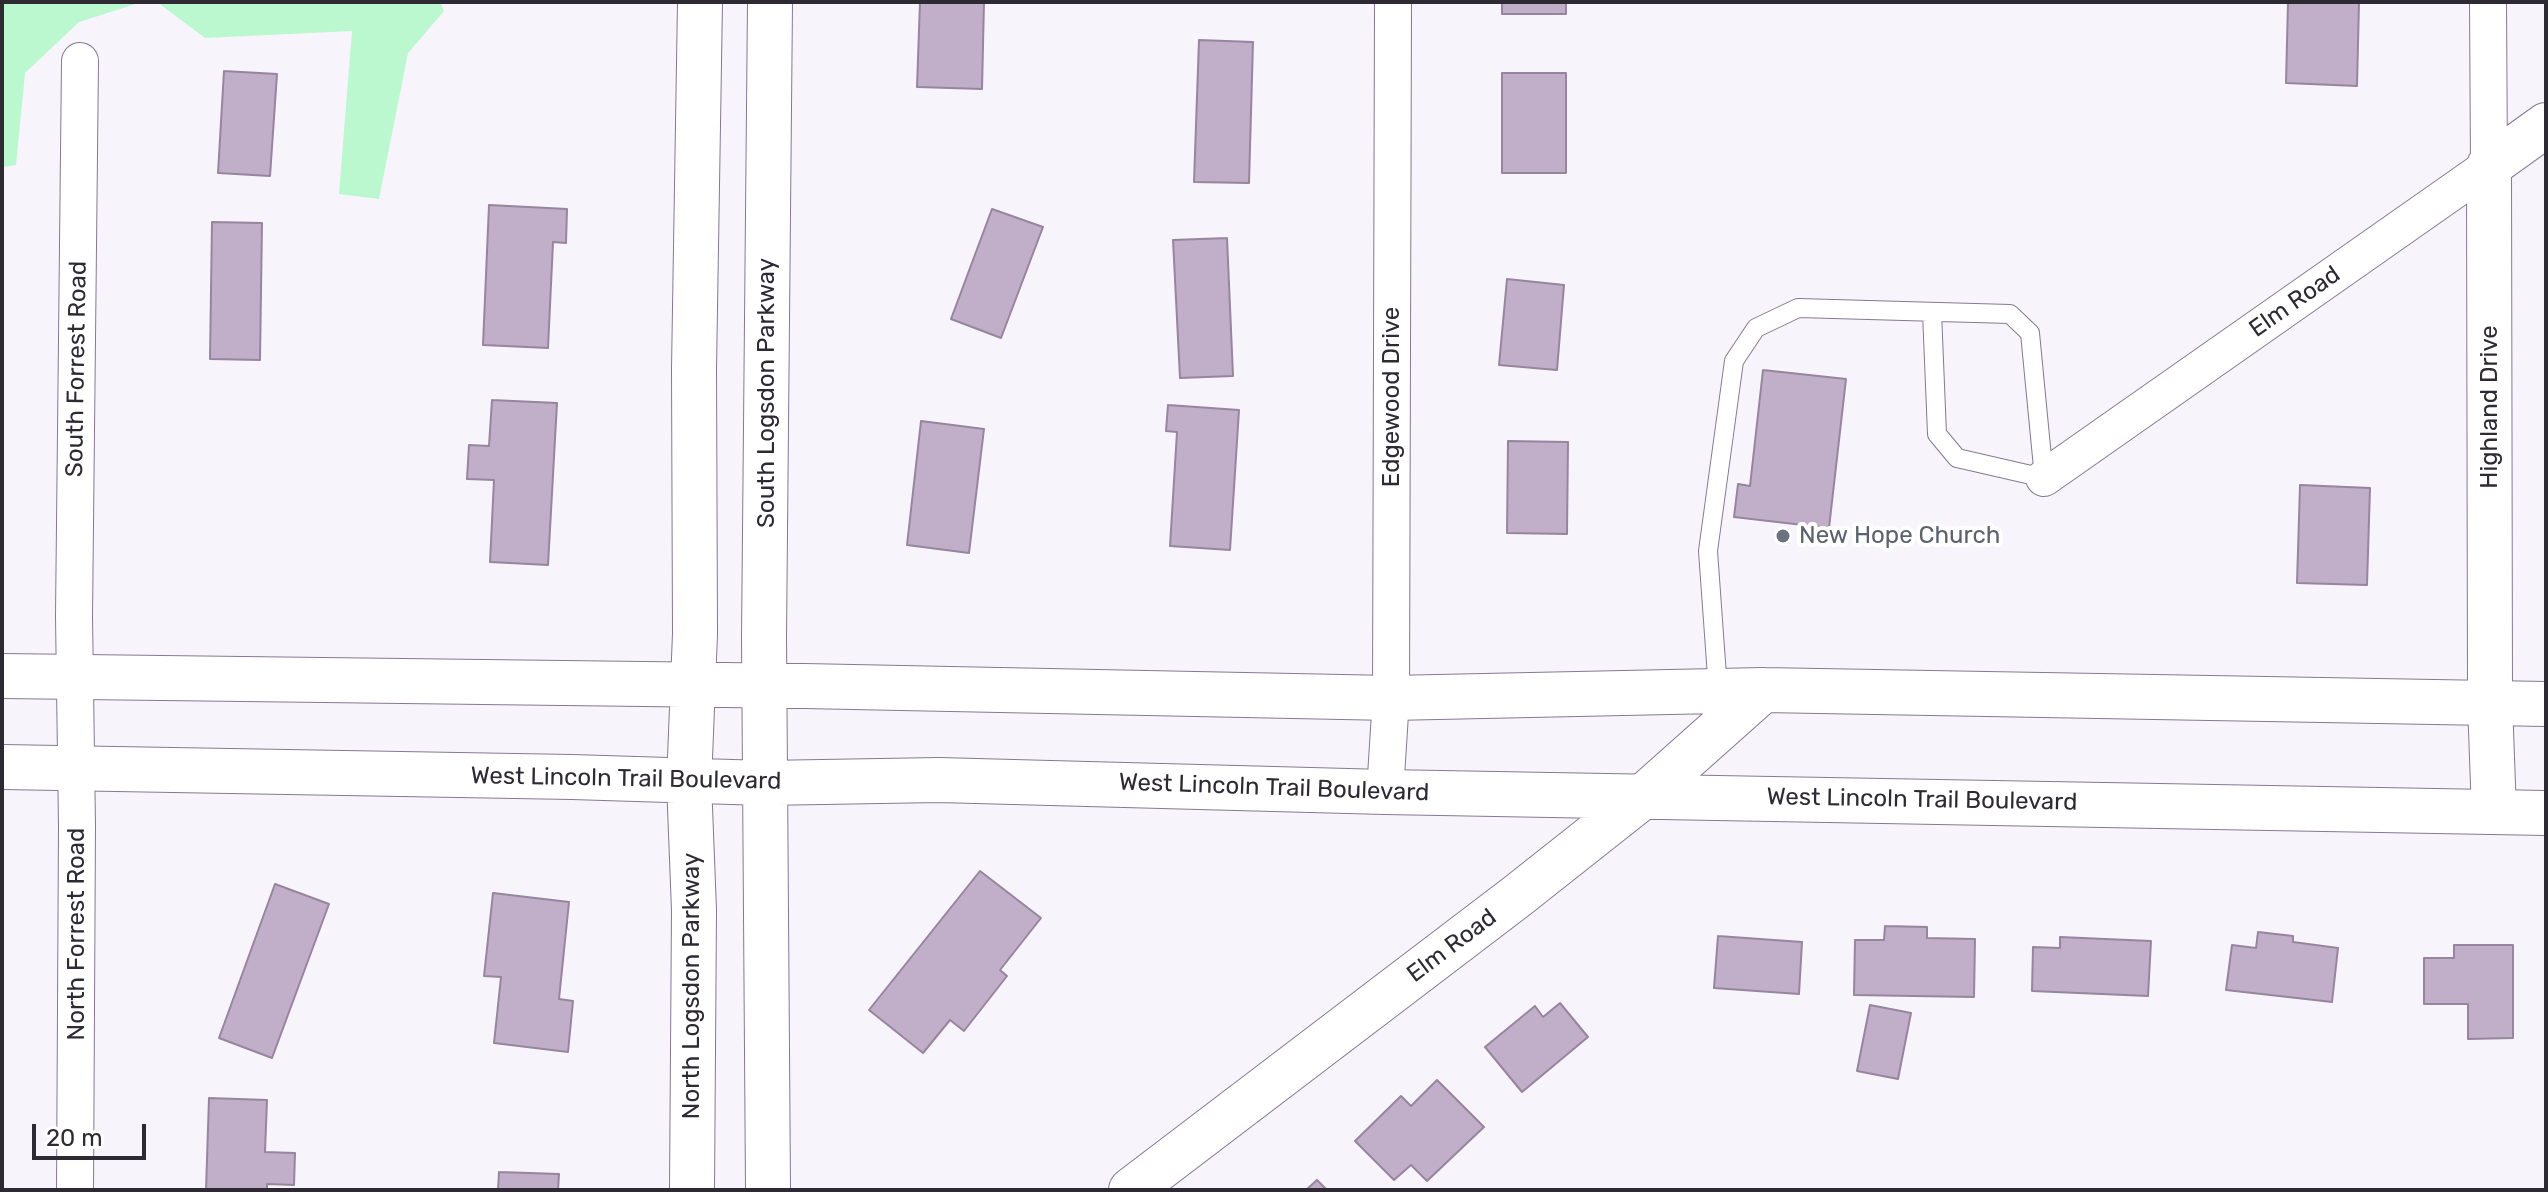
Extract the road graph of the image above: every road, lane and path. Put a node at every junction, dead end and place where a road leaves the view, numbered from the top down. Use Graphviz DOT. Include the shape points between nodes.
graph roads {
  1 [pos="700,2"];
  2 [pos="770,2"];
  3 [pos="1393,2"];
  4 [pos="2488,2"];
  5 [pos="80,61"];
  6 [pos="2546,125"];
  7 [pos="2489,166"];
  8 [pos="1932,312"];
  9 [pos="2044,478"];
  10 [pos="2,676"];
  11 [pos="75,677"];
  12 [pos="692,685"];
  13 [pos="764,688"];
  14 [pos="1718,690"];
  15 [pos="1763,690"];
  16 [pos="1391,698"];
  17 [pos="2490,703"];
  18 [pos="2546,704"];
  19 [pos="2,767"];
  20 [pos="77,768"];
  21 [pos="689,782"];
  22 [pos="764,783"];
  23 [pos="1385,792"];
  24 [pos="1645,795"];
  25 [pos="2494,812"];
  26 [pos="2546,813"];
  27 [pos="75,1190"];
  28 [pos="692,1190"];
  29 [pos="768,1190"];
  30 [pos="1131,1190"];
  1 -- 12 [label="main road"];
  2 -- 13 [label="main road, South Logsdon Parkway"];
  3 -- 16 [label="street, Edgewood Drive"];
  4 -- 7 [label="street, Highland Drive"];
  5 -- 11 [label="street, South Forrest Road"];
  6 -- 7 [label="main road, Elm Road"];
  7 -- 9 [label="street, Elm Road"];
  7 -- 17 [label="main road, Highland Drive"];
  8 -- 9 [label="lane" via="1937,434 1957,458"];
  8 -- 9 [label="lane" via="2010,314 2030,333"];
  8 -- 14 [label="lane" via="1798,308 1756,328 1734,361 1708,551"];
  10 -- 11 [label="main road"];
  11 -- 12 [label="main road"];
  11 -- 20 [label="street, North Forrest Road"];
  12 -- 13 [label="main road"];
  12 -- 21 [label="main road"];
  13 -- 16 [label="main road"];
  13 -- 22 [label="main road, South Logsdon Parkway"];
  14 -- 15 [label="main road"];
  14 -- 16 [label="main road"];
  15 -- 17 [label="main road"];
  15 -- 24 [label="main road, Elm Road"];
  16 -- 23 [label="street, Edgewood Drive"];
  17 -- 18 [label="main road"];
  17 -- 25 [label="main road, Highland Drive"];
  19 -- 20 [label="main road, West Lincoln Trail Boulevard"];
  20 -- 21 [label="main road, West Lincoln Trail Boulevard"];
  20 -- 27 [label="street, North Forrest Road"];
  21 -- 22 [label="main road, West Lincoln Trail Boulevard"];
  21 -- 28 [label="main road, North Logsdon Parkway" via="694,910"];
  22 -- 23 [label="main road, West Lincoln Trail Boulevard" via="939,780"];
  22 -- 29 [label="main road"];
  23 -- 24 [label="main road, West Lincoln Trail Boulevard"];
  24 -- 25 [label="main road, West Lincoln Trail Boulevard"];
  24 -- 30 [label="main road, Elm Road"];
  25 -- 26 [label="main road, West Lincoln Trail Boulevard"];
}
